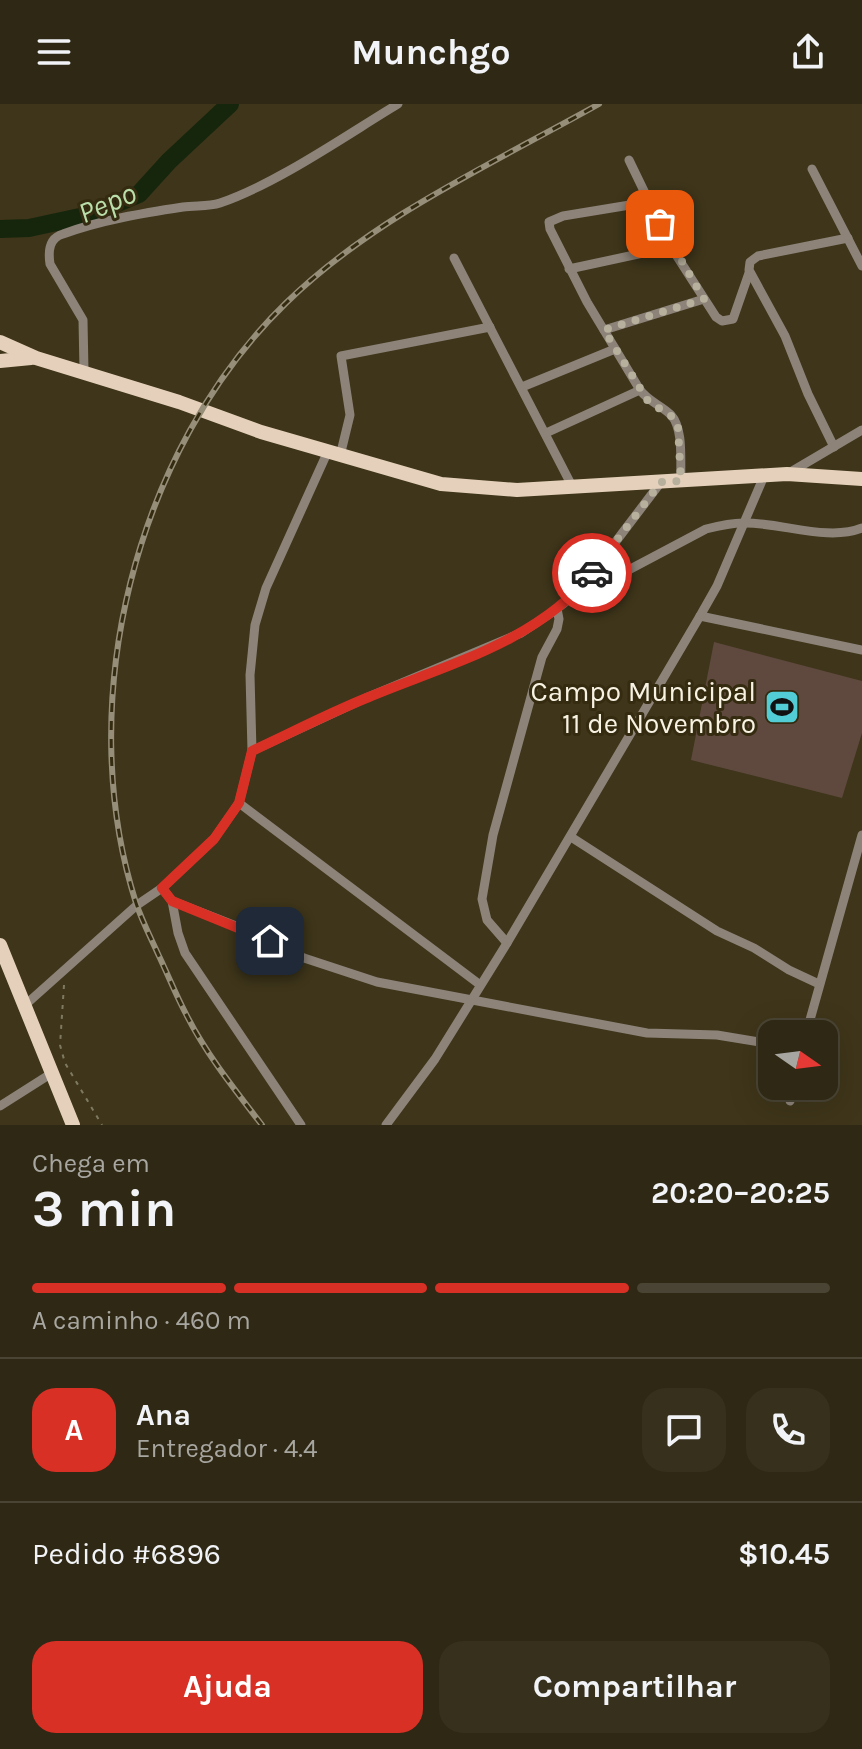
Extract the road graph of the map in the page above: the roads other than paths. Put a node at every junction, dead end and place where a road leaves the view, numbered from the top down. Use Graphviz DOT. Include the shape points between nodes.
graph roads {
  1 [pos="398,104"];
  2 [pos="629,160"];
  3 [pos="812,169"];
  4 [pos="648,202"];
  5 [pos="848,238"];
  6 [pos="671,247"];
  7 [pos="858,250"];
  8 [pos="454,258"];
  9 [pos="862,266"];
  10 [pos="569,269"];
  11 [pos="749,273"];
  12 [pos="704,299"];
  13 [pos="490,327"];
  14 [pos="604,330"];
  15 [pos="0,342"];
  16 [pos="615,349"];
  17 [pos="36,358"];
  18 [pos="0,361"];
  19 [pos="84,371"];
  20 [pos="522,387"];
  21 [pos="640,390"];
  22 [pos="862,430"];
  23 [pos="546,433"];
  24 [pos="834,447"];
  25 [pos="334,454"];
  26 [pos="787,474"];
  27 [pos="764,476"];
  28 [pos="862,479"];
  29 [pos="681,481"];
  30 [pos="661,482"];
  31 [pos="572,486"];
  32 [pos="745,523"];
  33 [pos="862,528"];
  34 [pos="576,594"];
  35 [pos="557,609"];
  36 [pos="700,616"];
  37 [pos="862,650"];
  38 [pos="252,751"];
  39 [pos="239,803"];
  40 [pos="862,835"];
  41 [pos="571,837"];
  42 [pos="162,888"];
  43 [pos="172,901"];
  44 [pos="507,943"];
  45 [pos="0,945"];
  46 [pos="479,984"];
  47 [pos="819,984"];
  48 [pos="470,1000"];
  49 [pos="24,1006"];
  50 [pos="810,1020"];
  51 [pos="758,1042"];
  52 [pos="52,1073"];
  53 [pos="0,1106"];
  54 [pos="73,1125"];
  55 [pos="301,1125"];
  56 [pos="386,1125"];
  1 -- 19 [label="street" via="247,192 216,204 185,206 52,240 50,264 83,320"];
  2 -- 4 [label="street"];
  3 -- 5 [label="street"];
  4 -- 6 [label="street"];
  4 -- 10 [label="street" via="549,222"];
  5 -- 7 [label="street"];
  5 -- 11 [label="street" via="758,256 750,262"];
  6 -- 10 [label="street"];
  6 -- 12 [label="street"];
  7 -- 9 [label="street"];
  8 -- 13 [label="street"];
  10 -- 14 [label="street"];
  11 -- 12 [label="street" via="733,319 716,317"];
  11 -- 24 [label="street" via="785,336"];
  12 -- 14 [label="street"];
  13 -- 20 [label="street"];
  13 -- 25 [label="street" via="341,356 350,415"];
  14 -- 16 [label="street"];
  15 -- 17 [label="main road"];
  16 -- 20 [label="street"];
  16 -- 21 [label="street"];
  17 -- 18 [label="main road"];
  17 -- 19 [label="main road"];
  19 -- 25 [label="main road"];
  20 -- 23 [label="street"];
  21 -- 23 [label="street"];
  21 -- 29 [label="street" via="674,418"];
  22 -- 24 [label="street"];
  23 -- 31 [label="street"];
  24 -- 26 [label="street"];
  25 -- 31 [label="main road" via="462,487"];
  25 -- 38 [label="street" via="266,588 255,625"];
  26 -- 27 [label="main road"];
  26 -- 28 [label="main road"];
  27 -- 29 [label="main road"];
  27 -- 32 [label="street"];
  29 -- 30 [label="main road"];
  30 -- 31 [label="main road"];
  30 -- 34 [label="street"];
  32 -- 33 [label="street" via="840,533"];
  32 -- 34 [label="street" via="706,529"];
  32 -- 36 [label="street"];
  34 -- 35 [label="street"];
  35 -- 38 [label="street" via="521,633"];
  35 -- 44 [label="street" via="557,629 542,657 493,835 482,899 487,920"];
  36 -- 37 [label="street"];
  36 -- 41 [label="street"];
  38 -- 39 [label="street"];
  39 -- 42 [label="street" via="214,839"];
  39 -- 46 [label="street"];
  40 -- 47 [label="street"];
  41 -- 44 [label="street"];
  41 -- 47 [label="street" via="717,931"];
  42 -- 43 [label="street"];
  42 -- 49 [label="street"];
  43 -- 48 [label="street" via="332,968"];
  43 -- 55 [label="street" via="185,953"];
  44 -- 46 [label="street"];
  45 -- 49 [label="main road"];
  46 -- 48 [label="street"];
  47 -- 50 [label="street"];
  48 -- 51 [label="street" via="647,1033"];
  48 -- 56 [label="street"];
  49 -- 52 [label="main road"];
  52 -- 53 [label="street"];
  52 -- 54 [label="main road"];
}
